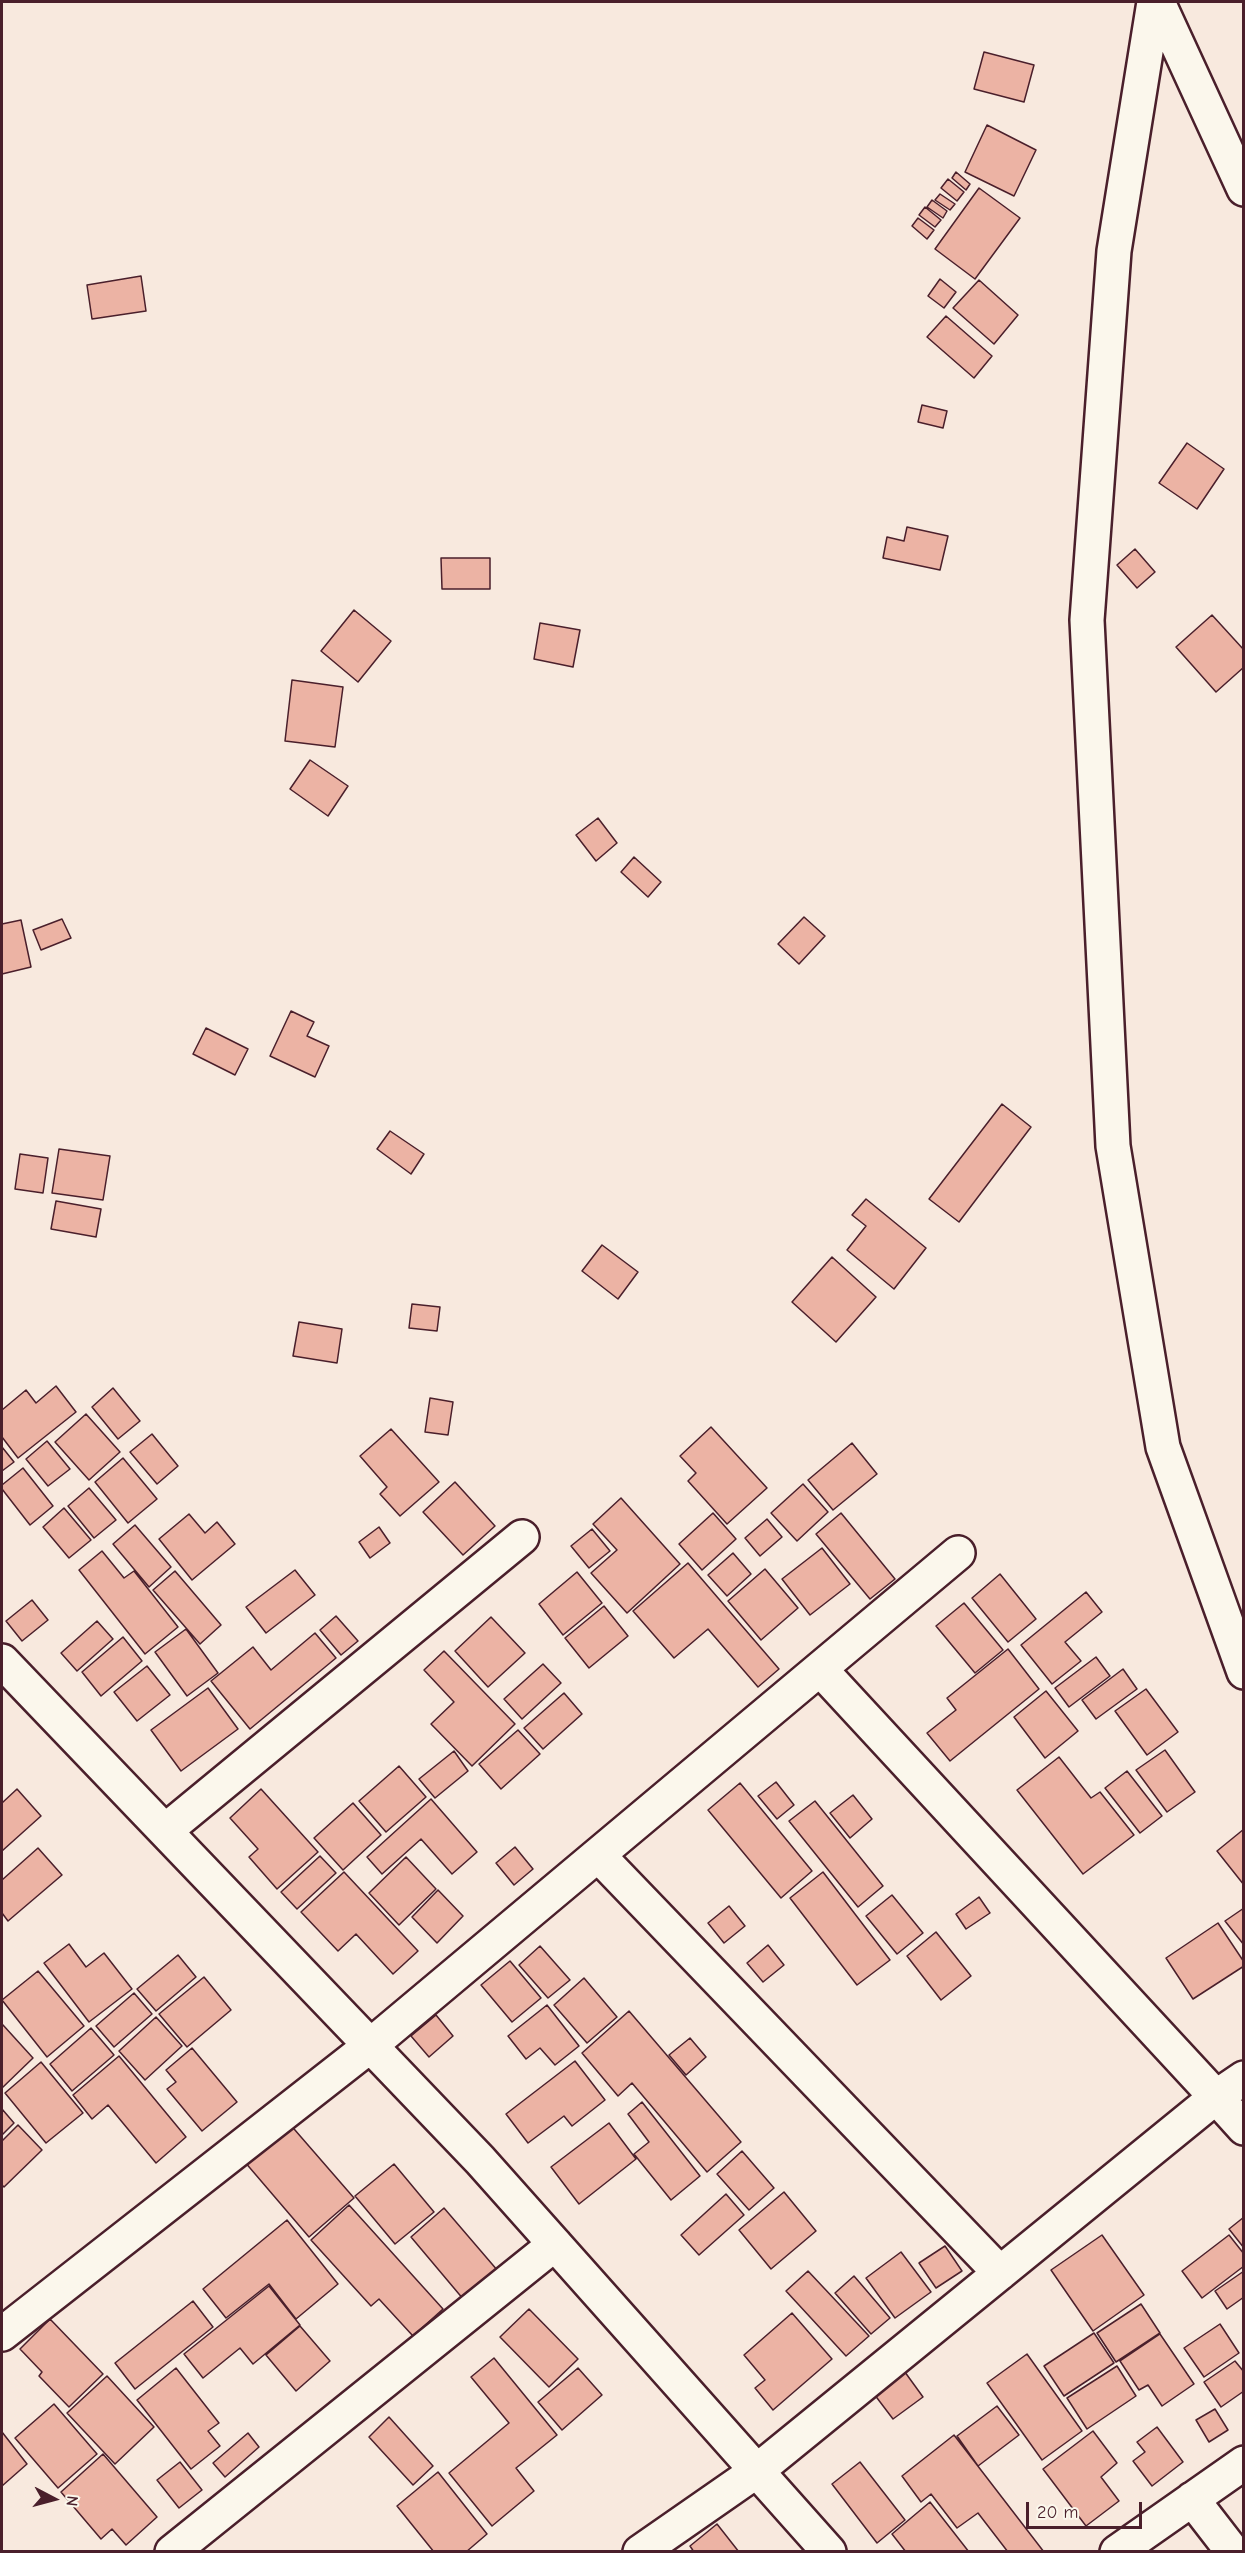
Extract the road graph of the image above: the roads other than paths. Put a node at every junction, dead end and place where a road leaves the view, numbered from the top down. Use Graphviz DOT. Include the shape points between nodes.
graph roads {
  1 [pos="1156,2"];
  2 [pos="1244,189"];
  3 [pos="522,1537"];
  4 [pos="958,1552"];
  5 [pos="2,1660"];
  6 [pos="820,1669"];
  7 [pos="1244,1672"];
  8 [pos="165,1831"];
  9 [pos="598,1855"];
  10 [pos="370,2045"];
  11 [pos="1244,2078"];
  12 [pos="1216,2097"];
  13 [pos="1244,2128"];
  14 [pos="555,2244"];
  15 [pos="1000,2273"];
  16 [pos="2,2334"];
  17 [pos="1244,2463"];
  18 [pos="758,2470"];
  19 [pos="1192,2499"];
  20 [pos="172,2552"];
  21 [pos="640,2552"];
  22 [pos="829,2552"];
  23 [pos="1117,2552"];
  24 [pos="1233,2552"];
  1 -- 2 [label="street"];
  1 -- 7 [label="street" via="1114,251 1087,620 1113,1146 1163,1447"];
  3 -- 8 [label="street"];
  4 -- 6 [label="street"];
  5 -- 8 [label="street"];
  6 -- 9 [label="street"];
  6 -- 12 [label="street"];
  8 -- 10 [label="street"];
  9 -- 10 [label="street"];
  9 -- 15 [label="street"];
  10 -- 14 [label="street"];
  10 -- 16 [label="street"];
  11 -- 12 [label="street"];
  12 -- 13 [label="street"];
  12 -- 15 [label="street"];
  14 -- 18 [label="street"];
  14 -- 20 [label="street"];
  15 -- 18 [label="street"];
  17 -- 19 [label="street"];
  18 -- 21 [label="street"];
  18 -- 22 [label="street"];
  19 -- 23 [label="street"];
  19 -- 24 [label="street"];
}
